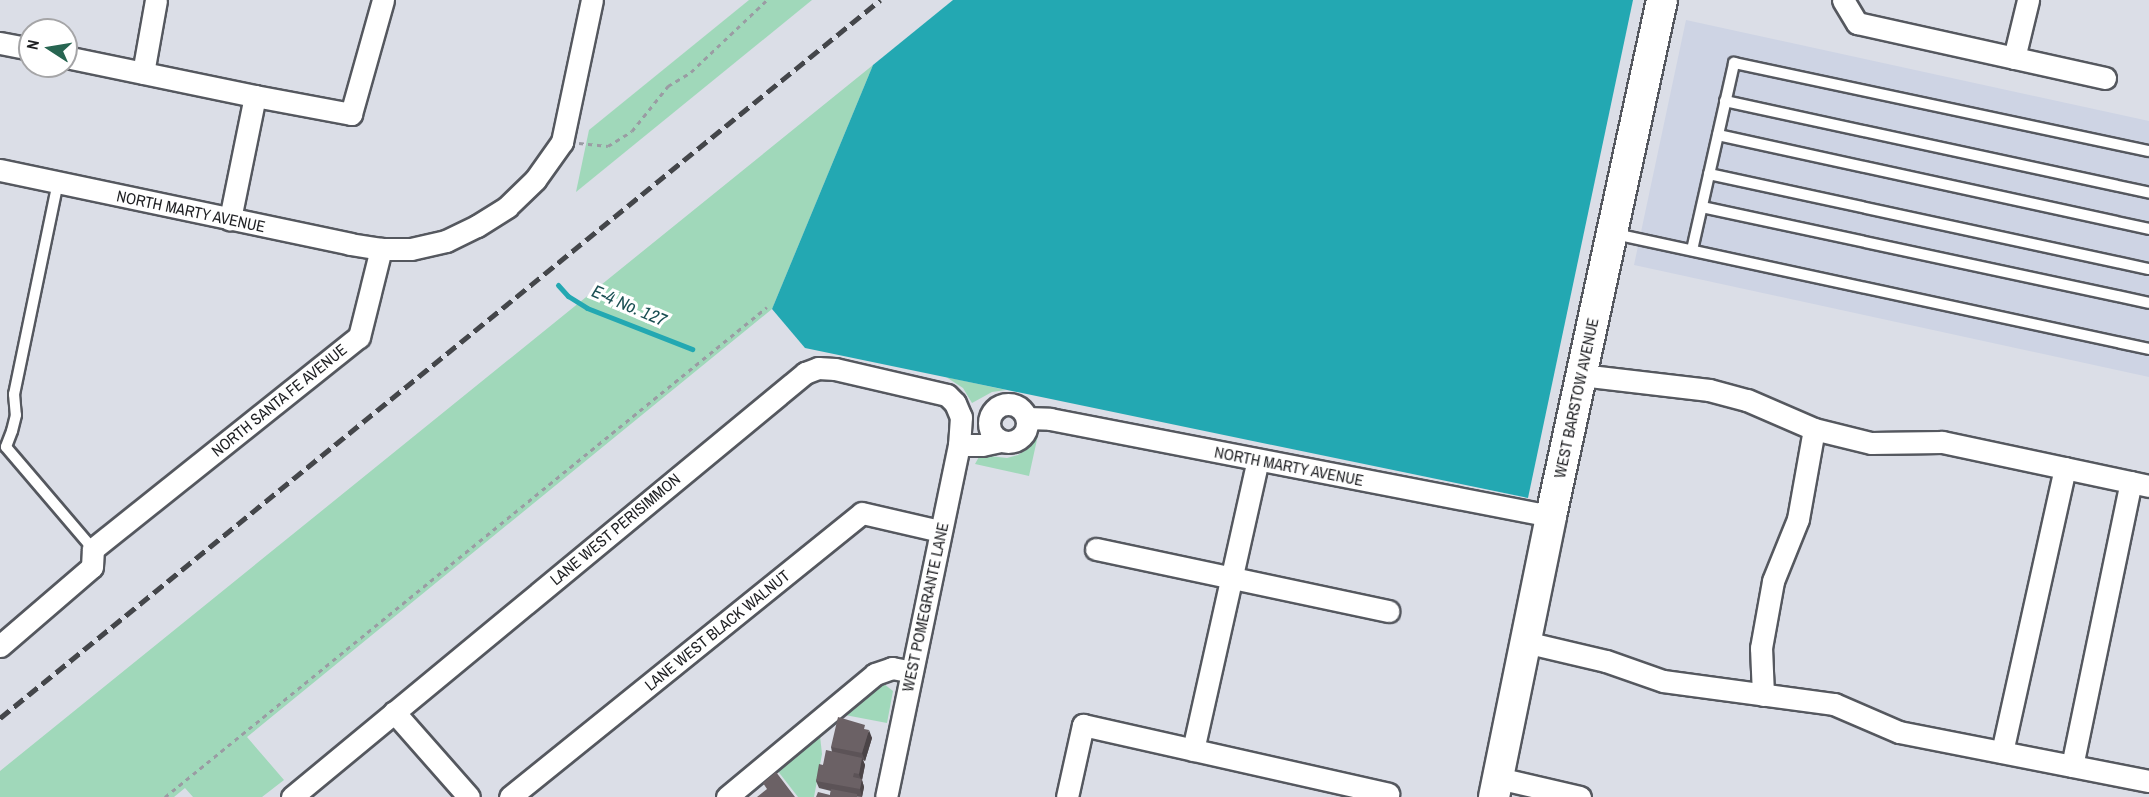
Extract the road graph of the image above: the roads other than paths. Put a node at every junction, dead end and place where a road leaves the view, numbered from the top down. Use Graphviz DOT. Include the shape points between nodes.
graph roads {
  1 [pos="156,0"];
  2 [pos="383,0"];
  3 [pos="591,0"];
  4 [pos="1662,0"];
  5 [pos="1843,0"];
  6 [pos="2028,0"];
  7 [pos="0,43"];
  8 [pos="18,47"];
  9 [pos="2014,58"];
  10 [pos="78,59"];
  11 [pos="143,73"];
  12 [pos="2105,78"];
  13 [pos="255,96"];
  14 [pos="1725,101"];
  15 [pos="1718,135"];
  16 [pos="2149,151"];
  17 [pos="0,170"];
  18 [pos="1709,174"];
  19 [pos="58,182"];
  20 [pos="2149,193"];
  21 [pos="1702,207"];
  22 [pos="230,219"];
  23 [pos="2149,229"];
  24 [pos="1612,233"];
  25 [pos="381,249"];
  26 [pos="1692,250"];
  27 [pos="2149,269"];
  28 [pos="2149,303"];
  29 [pos="2149,349"];
  30 [pos="1581,375"];
  31 [pos="994,409"];
  32 [pos="962,417"];
  33 [pos="1027,418"];
  34 [pos="1814,429"];
  35 [pos="1001,441"];
  36 [pos="959,445"];
  37 [pos="3,450"];
  38 [pos="1258,460"];
  39 [pos="2065,468"];
  40 [pos="2140,484"];
  41 [pos="1551,516"];
  42 [pos="940,531"];
  43 [pos="93,549"];
  44 [pos="1096,549"];
  45 [pos="1232,578"];
  46 [pos="1388,611"];
  47 [pos="1525,642"];
  48 [pos="0,646"];
  49 [pos="912,672"];
  50 [pos="1763,695"];
  51 [pos="394,712"];
  52 [pos="1193,750"];
  53 [pos="2002,752"];
  54 [pos="2072,766"];
  55 [pos="2149,781"];
  56 [pos="1496,788"];
  57 [pos="1388,794"];
  58 [pos="292,797"];
  59 [pos="469,797"];
  60 [pos="510,797"];
  61 [pos="727,797"];
  62 [pos="886,797"];
  63 [pos="1067,797"];
  64 [pos="1580,797"];
  1 -- 11 [label="street"];
  2 -- 13 [label="street" via="351,114"];
  3 -- 25 [label="street" via="562,142 535,180 507,207 446,241"];
  4 -- 24 [label="street, WEST BARSTOW AVENUE"];
  5 -- 9 [label="street" via="1857,23"];
  6 -- 9 [label="street"];
  7 -- 8 [label="street"];
  9 -- 12 [label="street"];
  10 -- 11 [label="street"];
  11 -- 13 [label="street"];
  13 -- 22 [label="street"];
  14 -- 15 [label="lane"];
  14 -- 16 [label="lane" via="1734,63"];
  14 -- 20 [label="lane"];
  15 -- 18 [label="lane"];
  15 -- 23 [label="lane"];
  17 -- 19 [label="street, NORTH MARTY AVENUE"];
  18 -- 21 [label="lane"];
  18 -- 27 [label="lane"];
  19 -- 22 [label="street, NORTH MARTY AVENUE"];
  19 -- 37 [label="lane" via="15,394 16,415"];
  21 -- 26 [label="lane"];
  21 -- 28 [label="lane"];
  22 -- 25 [label="street, NORTH MARTY AVENUE"];
  24 -- 26 [label="lane"];
  24 -- 30 [label="street, WEST BARSTOW AVENUE"];
  25 -- 43 [label="street, NORTH SANTA FE AVENUE" via="358,337"];
  26 -- 29 [label="lane"];
  30 -- 34 [label="street" via="1709,390 1747,400"];
  30 -- 41 [label="street, WEST BARSTOW AVENUE"];
  31 -- 32 [label="street, NORTH MARTY AVENUE"];
  31 -- 33 [label="street, NORTH MARTY AVENUE" via="1012,404 1023,410"];
  31 -- 35 [label="street" via="989,427"];
  32 -- 36 [label="street, WEST POMEGRANTE LANE"];
  32 -- 51 [label="street, LANE WEST PERISIMMON" via="947,394 835,369 818,368 805,373"];
  33 -- 35 [label="street" via="1027,429 1019,439"];
  33 -- 38 [label="street, NORTH MARTY AVENUE" via="1050,419"];
  34 -- 39 [label="street" via="1871,443 1942,442"];
  34 -- 50 [label="street" via="1798,519 1773,581 1761,648"];
  35 -- 36 [label="street"];
  36 -- 42 [label="street, WEST POMEGRANTE LANE"];
  37 -- 43 [label="lane"];
  38 -- 41 [label="street, NORTH MARTY AVENUE"];
  38 -- 45 [label="street"];
  39 -- 40 [label="street"];
  39 -- 53 [label="street"];
  40 -- 54 [label="street"];
  41 -- 47 [label="street, WEST BARSTOW AVENUE"];
  42 -- 49 [label="street, WEST POMEGRANTE LANE"];
  42 -- 60 [label="street, LANE WEST BLACK WALNUT" via="862,513"];
  43 -- 48 [label="street, NORTH SANTA FE AVENUE" via="92,567"];
  44 -- 45 [label="street"];
  45 -- 46 [label="street"];
  45 -- 52 [label="street"];
  47 -- 50 [label="street" via="1606,661 1663,681"];
  47 -- 56 [label="street, WEST BARSTOW AVENUE"];
  49 -- 61 [label="street" via="892,668 875,674"];
  49 -- 62 [label="street, WEST POMEGRANTE LANE"];
  50 -- 53 [label="street" via="1834,704 1899,732"];
  51 -- 58 [label="street, LANE WEST PERISIMMON"];
  51 -- 59 [label="street"];
  52 -- 57 [label="street"];
  52 -- 63 [label="street" via="1083,725"];
  53 -- 54 [label="street"];
  54 -- 55 [label="street"];
  56 -- 64 [label="street"];
}
